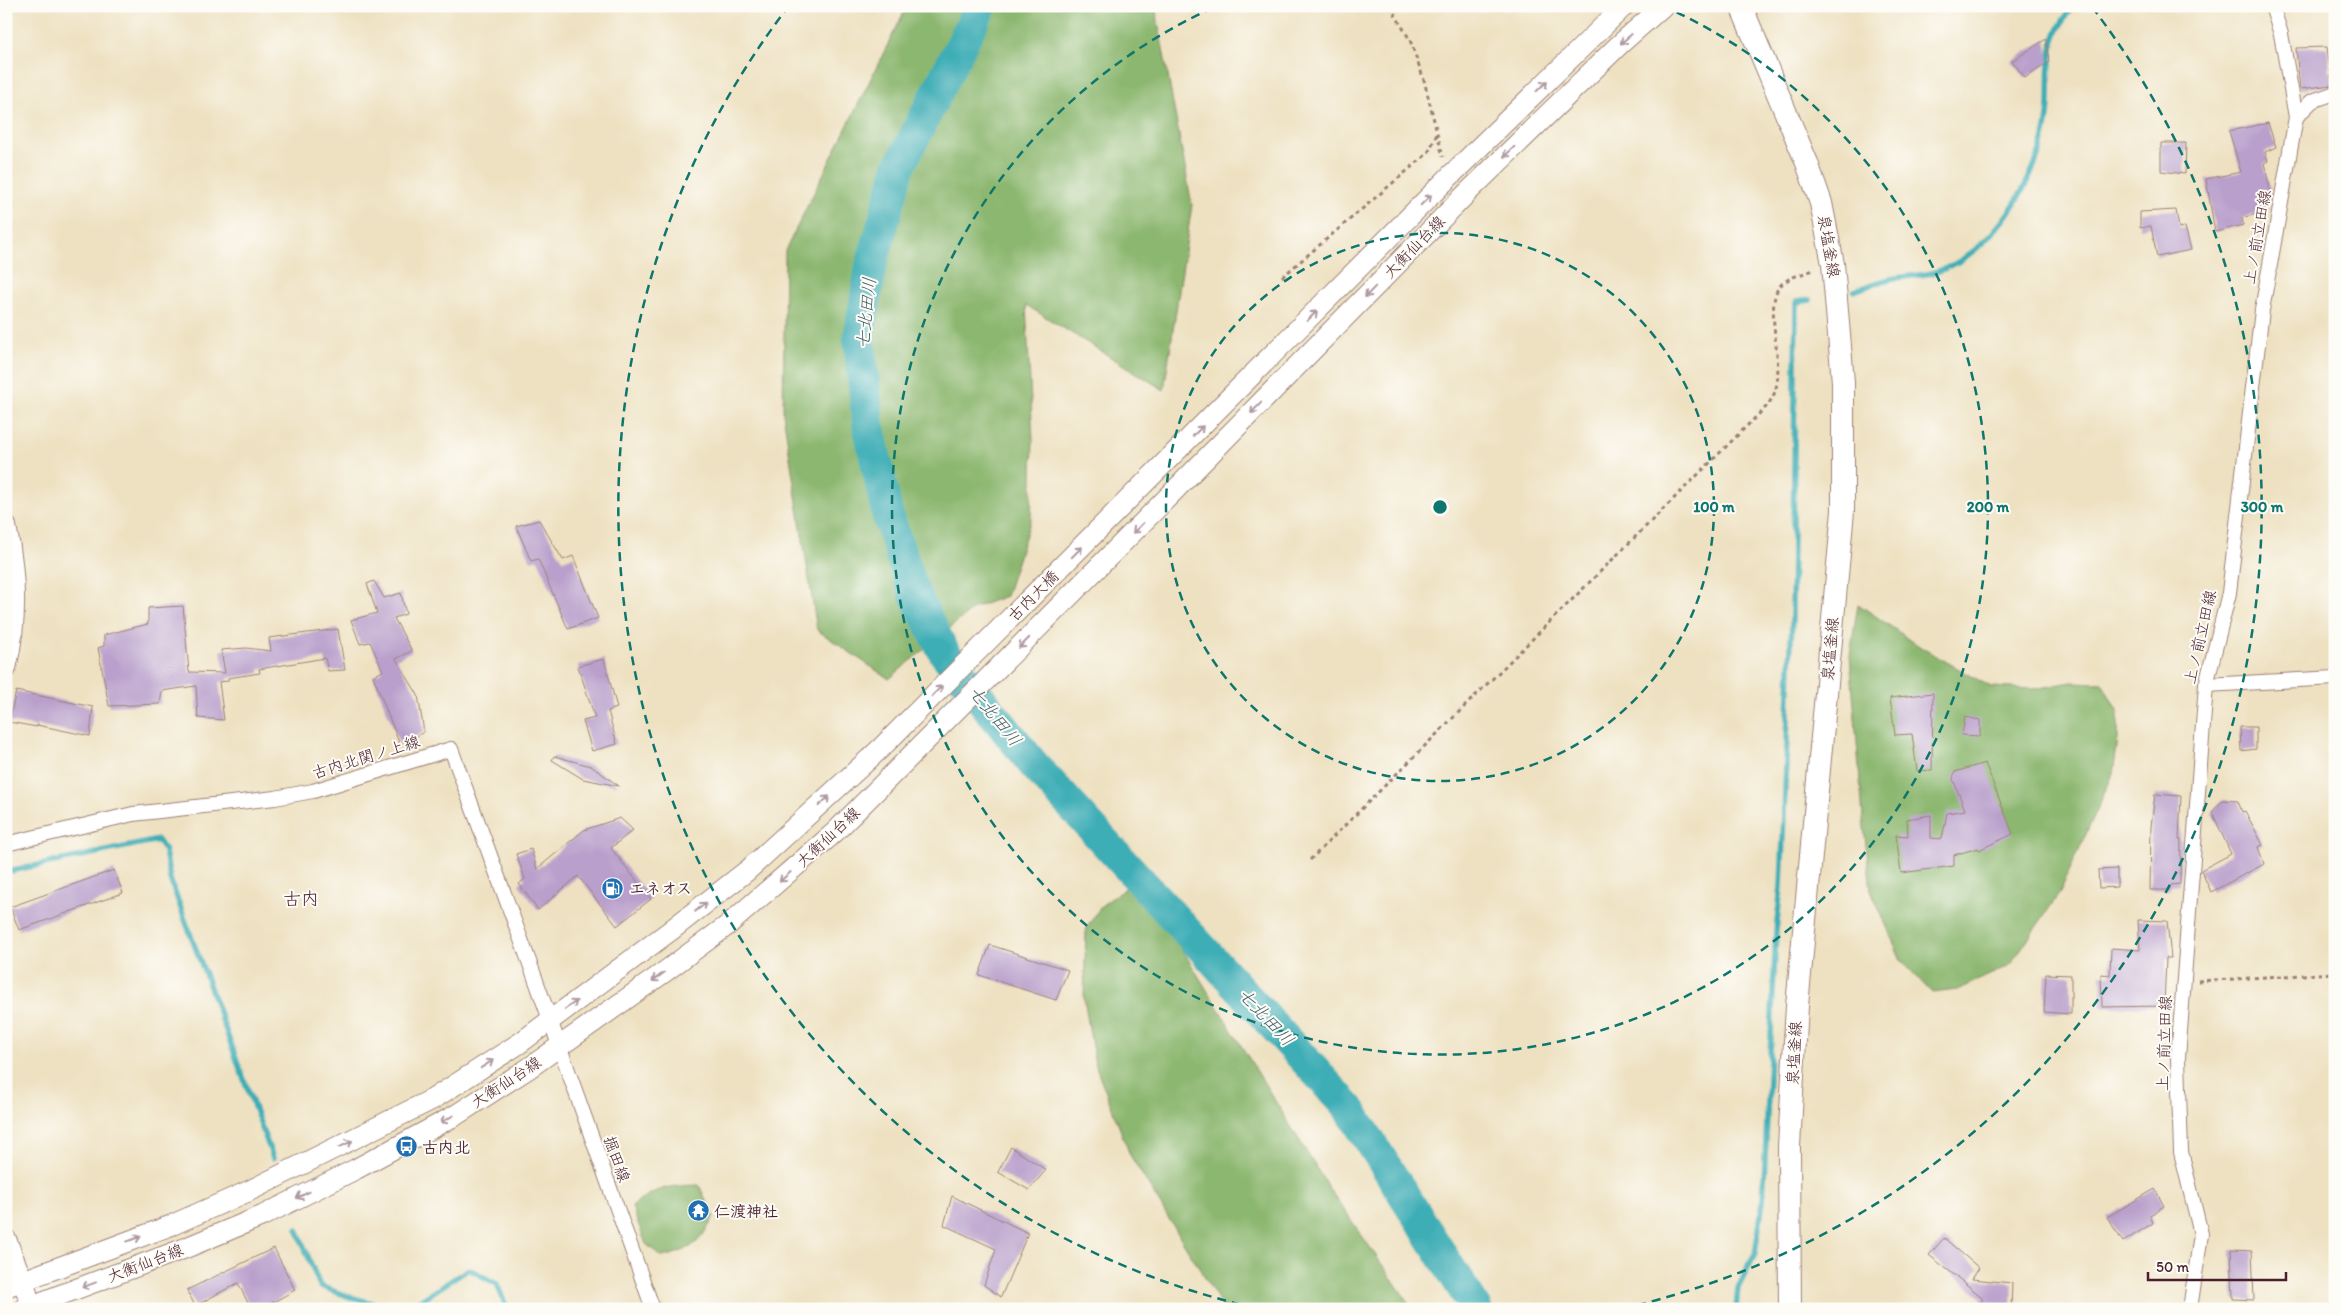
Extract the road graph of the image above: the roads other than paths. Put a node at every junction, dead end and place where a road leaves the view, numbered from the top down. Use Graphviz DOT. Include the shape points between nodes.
graph roads {
  1 [pos="1624,6"];
  2 [pos="1663,6"];
  3 [pos="1741,6"];
  4 [pos="2272,6"];
  5 [pos="2335,94"];
  6 [pos="2296,117"];
  7 [pos="1163,466"];
  8 [pos="1172,493"];
  9 [pos="6,526"];
  10 [pos="6,668"];
  11 [pos="2335,678"];
  12 [pos="2206,685"];
  13 [pos="902,726"];
  14 [pos="922,746"];
  15 [pos="882,747"];
  16 [pos="900,767"];
  17 [pos="6,844"];
  18 [pos="549,1020"];
  19 [pos="558,1048"];
  20 [pos="6,1239"];
  21 [pos="14,1284"];
  22 [pos="30,1308"];
  23 [pos="653,1309"];
  24 [pos="1790,1309"];
  25 [pos="2190,1309"];
  7 -- 1 [label="main road, 大衡仙台線, one-way" via="1452,174"];
  2 -- 8 [label="main road, 大衡仙台線, one-way" via="1468,192"];
  3 -- 24 [label="main road, 泉塩釜線" via="1808,163 1821,203 1834,264 1843,382 1842,511 1797,1006 1789,1146"];
  4 -- 6 [label="street, 上ノ前立田線" via="2281,34"];
  5 -- 6 [label="street" via="2312,101"];
  6 -- 12 [label="street, 上ノ前立田線" via="2262,310 2229,593"];
  13 -- 7 [label="main road, 古内大橋, one-way"];
  8 -- 14 [label="main road, 古内大橋, one-way"];
  9 -- 10 [label="main road" via="15,586 14,622"];
  11 -- 12 [label="street"];
  12 -- 25 [label="street, 上ノ前立田線" via="2178,1058 2181,1152 2201,1234"];
  13 -- 15 [label="main road, 大衡仙台線"];
  14 -- 16 [label="main road, 大衡仙台線"];
  15 -- 16 [label="main road"];
  18 -- 15 [label="main road, 大衡仙台線, one-way" via="670,932 748,870"];
  16 -- 19 [label="main road, 大衡仙台線, one-way" via="835,832 728,925"];
  17 -- 18 [label="street, 古内北関ノ上線" via="133,814 313,791 451,750"];
  18 -- 19 [label="street, 掘田線"];
  21 -- 18 [label="main road, 大衡仙台線, one-way" via="172,1225 306,1164 433,1099 520,1043"];
  19 -- 22 [label="main road, 大衡仙台線, one-way" via="456,1115 305,1194 183,1250"];
  19 -- 23 [label="street, 掘田線"];
  20 -- 21 [label="main road"];
  21 -- 22 [label="main road"];
}
